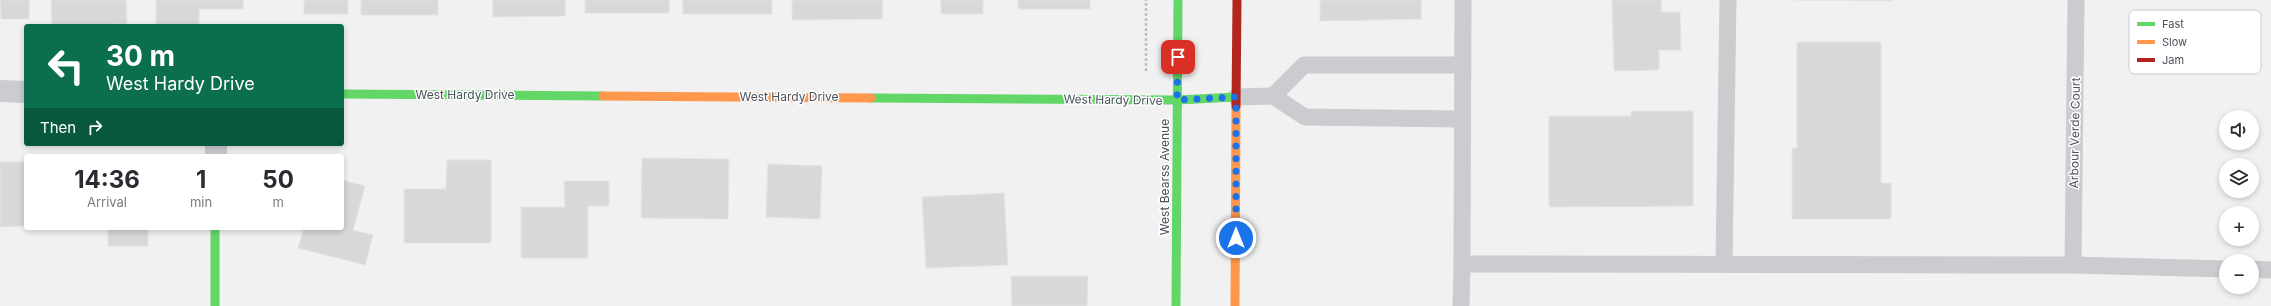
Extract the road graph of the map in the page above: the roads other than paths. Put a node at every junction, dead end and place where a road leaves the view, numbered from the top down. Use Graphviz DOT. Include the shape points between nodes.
graph roads {
  1 [pos="1178,0"];
  2 [pos="1237,0"];
  3 [pos="1463,0"];
  4 [pos="1728,0"];
  5 [pos="2076,0"];
  6 [pos="1461,65"];
  7 [pos="0,91"];
  8 [pos="24,92"];
  9 [pos="344,94"];
  10 [pos="1273,96"];
  11 [pos="1236,97"];
  12 [pos="1177,100"];
  13 [pos="1461,120"];
  14 [pos="215,230"];
  15 [pos="1462,264"];
  16 [pos="1724,264"];
  17 [pos="2073,265"];
  18 [pos="2219,269"];
  19 [pos="2259,269"];
  20 [pos="2271,270"];
  21 [pos="215,306"];
  22 [pos="1176,306"];
  23 [pos="1235,306"];
  24 [pos="1460,306"];
  1 -- 12 [label="street, West Bearss Avenue"];
  2 -- 11 [label="street"];
  3 -- 6 [label="lane"];
  4 -- 16 [label="lane"];
  5 -- 17 [label="lane, Arbour Verde Court"];
  6 -- 10 [label="lane" via="1304,65"];
  6 -- 13 [label="lane"];
  7 -- 8 [label="street"];
  9 -- 12 [label="street, West Hardy Drive"];
  10 -- 11 [label="lane"];
  10 -- 13 [label="lane" via="1305,117"];
  11 -- 12 [label="street, West Hardy Drive"];
  11 -- 23 [label="street"];
  12 -- 22 [label="street, West Bearss Avenue"];
  13 -- 15 [label="lane"];
  14 -- 21 [label="street"];
  15 -- 16 [label="lane"];
  15 -- 24 [label="lane"];
  16 -- 17 [label="lane"];
  17 -- 18 [label="lane"];
  19 -- 20 [label="lane"];
}
